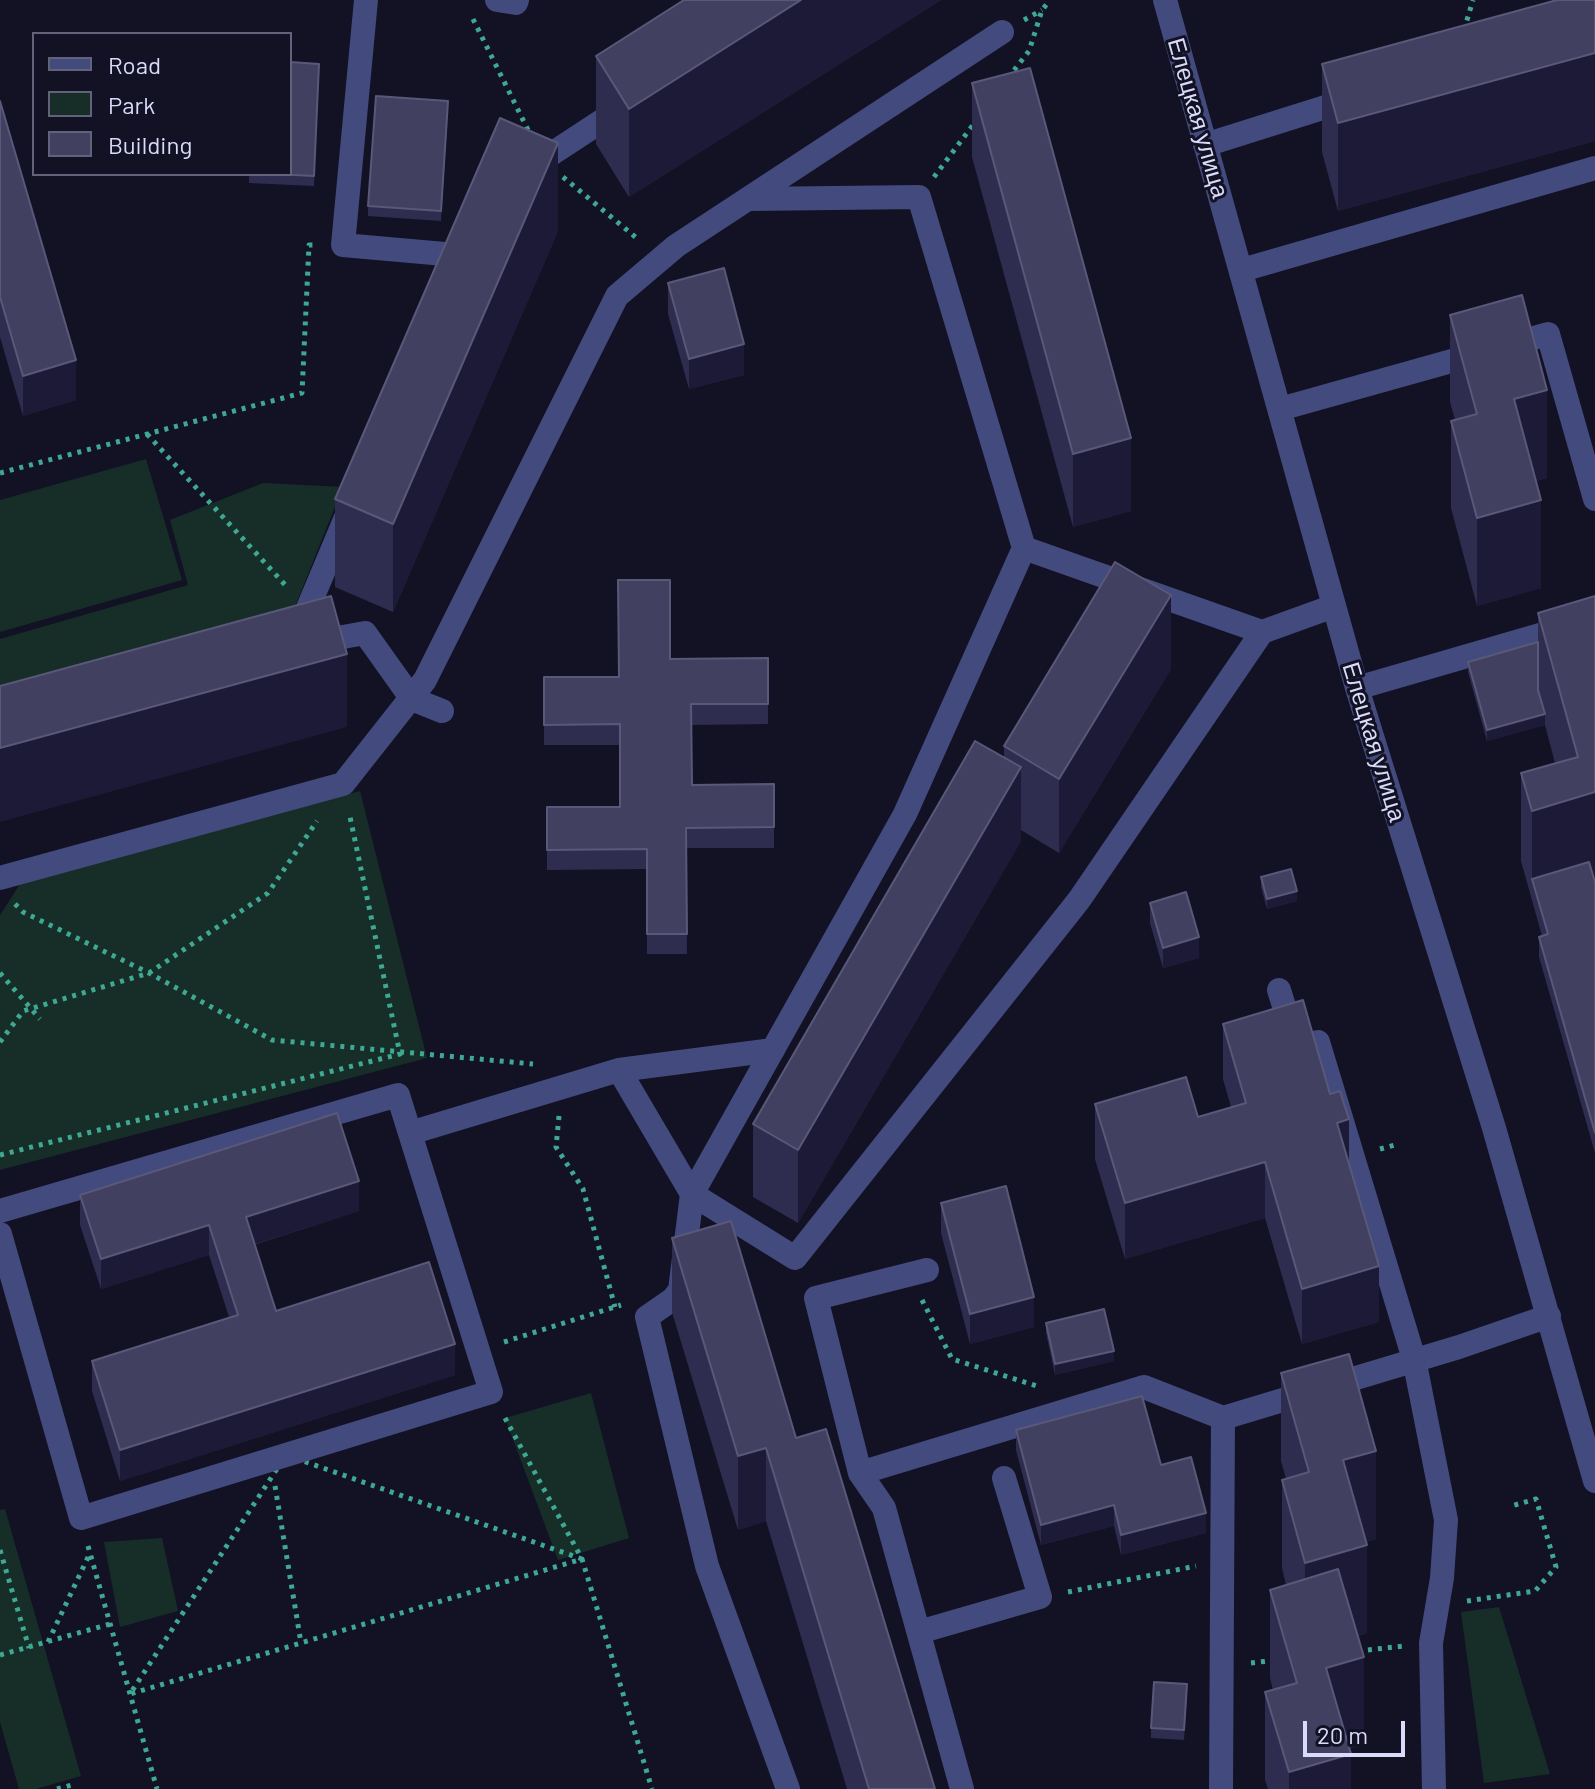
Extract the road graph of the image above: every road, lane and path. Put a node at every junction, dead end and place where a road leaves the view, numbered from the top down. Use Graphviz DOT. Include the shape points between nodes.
graph roads {
  1 [pos="366,0"];
  2 [pos="497,0"];
  3 [pos="517,0"];
  4 [pos="1050,0"];
  5 [pos="1165,0"];
  6 [pos="1473,0"];
  7 [pos="1002,32"];
  8 [pos="1460,41"];
  9 [pos="1001,87"];
  10 [pos="1380,90"];
  11 [pos="645,92"];
  12 [pos="983,112"];
  13 [pos="1205,145"];
  14 [pos="1595,168"];
  15 [pos="517,176"];
  16 [pos="919,197"];
  17 [pos="749,199"];
  18 [pos="468,228"];
  19 [pos="343,245"];
  20 [pos="456,255"];
  21 [pos="1242,270"];
  22 [pos="444,285"];
  23 [pos="1280,409"];
  24 [pos="147,434"];
  25 [pos="0,473"];
  26 [pos="357,491"];
  27 [pos="1595,499"];
  28 [pos="1024,548"];
  29 [pos="1334,606"];
  30 [pos="308,609"];
  31 [pos="1595,619"];
  32 [pos="1262,632"];
  33 [pos="1357,688"];
  34 [pos="412,699"];
  35 [pos="442,711"];
  36 [pos="343,784"];
  37 [pos="4,887"];
  38 [pos="0,973"];
  39 [pos="149,973"];
  40 [pos="1279,990"];
  41 [pos="30,1007"];
  42 [pos="40,1019"];
  43 [pos="0,1042"];
  44 [pos="773,1050"];
  45 [pos="400,1054"];
  46 [pos="541,1064"];
  47 [pos="619,1070"];
  48 [pos="561,1088"];
  49 [pos="410,1133"];
  50 [pos="0,1155"];
  51 [pos="692,1194"];
  52 [pos="0,1211"];
  53 [pos="0,1234"];
  54 [pos="918,1272"];
  55 [pos="615,1307"];
  56 [pos="1549,1316"];
  57 [pos="1414,1359"];
  58 [pos="1043,1389"];
  59 [pos="1595,1389"];
  60 [pos="491,1392"];
  61 [pos="1572,1398"];
  62 [pos="1223,1418"];
  63 [pos="280,1465"];
  64 [pos="860,1473"];
  65 [pos="1004,1478"];
  66 [pos="1595,1481"];
  67 [pos="1511,1506"];
  68 [pos="81,1518"];
  69 [pos="0,1550"];
  70 [pos="90,1552"];
  71 [pos="582,1559"];
  72 [pos="1222,1560"];
  73 [pos="1040,1597"];
  74 [pos="1438,1606"];
  75 [pos="110,1624"];
  76 [pos="919,1632"];
  77 [pos="47,1642"];
  78 [pos="301,1643"];
  79 [pos="1431,1643"];
  80 [pos="29,1648"];
  81 [pos="1356,1651"];
  82 [pos="0,1655"];
  83 [pos="1282,1660"];
  84 [pos="1222,1666"];
  85 [pos="130,1694"];
  86 [pos="57,1789"];
  87 [pos="73,1789"];
  88 [pos="157,1789"];
  89 [pos="652,1789"];
  90 [pos="788,1789"];
  91 [pos="962,1789"];
  92 [pos="1221,1789"];
  93 [pos="1434,1789"];
  1 -- 19 [label="street"];
  2 -- 3 [label="street"];
  4 -- 9 [label="path" via="1029,51"];
  5 -- 13 [label="street, Елецкая улица"];
  6 -- 8 [label="path"];
  7 -- 17 [label="street"];
  10 -- 13 [label="street"];
  11 -- 15 [label="street"];
  12 -- 16 [label="path"];
  13 -- 21 [label="street, Елецкая улица"];
  14 -- 21 [label="street"];
  16 -- 17 [label="street"];
  16 -- 28 [label="street"];
  17 -- 34 [label="street" via="676,246 617,296"];
  18 -- 20 [label="street"];
  19 -- 20 [label="street"];
  19 -- 24 [label="path" via="309,245 302,393"];
  20 -- 22 [label="street"];
  21 -- 23 [label="street, Елецкая улица"];
  23 -- 27 [label="street" via="1548,334"];
  23 -- 29 [label="street, Елецкая улица"];
  24 -- 25 [label="path"];
  24 -- 30 [label="path"];
  26 -- 30 [label="street"];
  28 -- 32 [label="street"];
  28 -- 44 [label="street" via="905,814"];
  29 -- 32 [label="street"];
  29 -- 33 [label="street, Елецкая улица"];
  30 -- 34 [label="street" via="284,648 365,633"];
  31 -- 33 [label="street"];
  32 -- 51 [label="street" via="1079,900 795,1258"];
  33 -- 56 [label="street, Елецкая улица"];
  34 -- 35 [label="street"];
  34 -- 36 [label="street"];
  36 -- 37 [label="street"];
  36 -- 39 [label="path" via="268,893"];
  36 -- 45 [label="path"];
  37 -- 39 [label="path" via="23,912"];
  38 -- 41 [label="path"];
  39 -- 41 [label="path"];
  39 -- 45 [label="path" via="272,1040"];
  40 -- 57 [label="street" via="1297,1048 1318,1042"];
  41 -- 42 [label="path"];
  41 -- 43 [label="path"];
  44 -- 47 [label="street"];
  44 -- 51 [label="street"];
  45 -- 46 [label="path"];
  45 -- 50 [label="path"];
  47 -- 48 [label="street"];
  47 -- 51 [label="street"];
  48 -- 49 [label="street"];
  48 -- 55 [label="path" via="556,1147 583,1189"];
  49 -- 52 [label="street" via="398,1095"];
  49 -- 60 [label="street"];
  51 -- 90 [label="street" via="680,1290 647,1317 707,1566"];
  53 -- 68 [label="street"];
  54 -- 58 [label="path" via="952,1359"];
  54 -- 64 [label="street" via="816,1298"];
  56 -- 57 [label="street"];
  56 -- 61 [label="street, Елецкая улица"];
  57 -- 62 [label="street"];
  57 -- 74 [label="street" via="1446,1520"];
  59 -- 61 [label="street"];
  60 -- 63 [label="street"];
  60 -- 71 [label="path"];
  61 -- 66 [label="street, Елецкая улица"];
  62 -- 64 [label="street" via="1144,1387"];
  62 -- 72 [label="street"];
  63 -- 68 [label="street"];
  63 -- 71 [label="path"];
  63 -- 78 [label="path"];
  63 -- 85 [label="path"];
  64 -- 76 [label="street" via="884,1508"];
  65 -- 73 [label="street"];
  67 -- 74 [label="path" via="1536,1499 1556,1567 1535,1591"];
  68 -- 70 [label="path"];
  69 -- 80 [label="path"];
  70 -- 75 [label="path"];
  70 -- 77 [label="path"];
  71 -- 78 [label="path"];
  71 -- 89 [label="path"];
  72 -- 73 [label="path"];
  72 -- 84 [label="street"];
  73 -- 76 [label="street"];
  74 -- 79 [label="street"];
  75 -- 77 [label="path"];
  75 -- 85 [label="path"];
  76 -- 91 [label="street"];
  77 -- 80 [label="path"];
  78 -- 85 [label="path"];
  79 -- 81 [label="path"];
  79 -- 93 [label="street"];
  80 -- 82 [label="path"];
  83 -- 84 [label="path"];
  84 -- 92 [label="street"];
  85 -- 88 [label="path"];
  86 -- 87 [label="path"];
}
